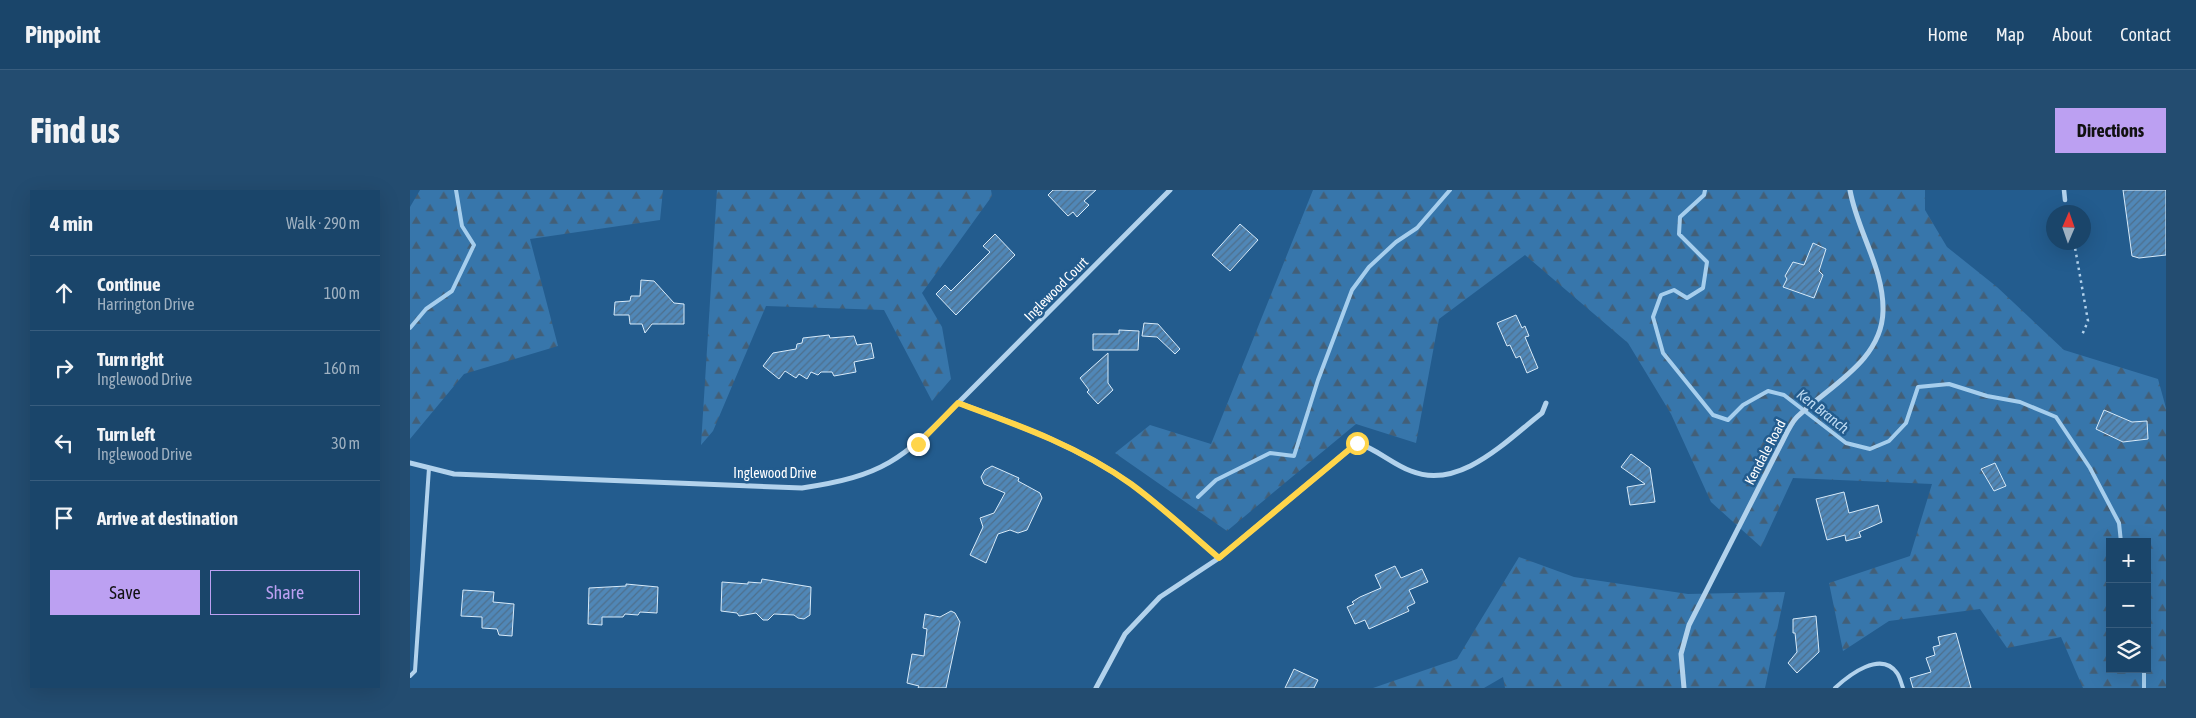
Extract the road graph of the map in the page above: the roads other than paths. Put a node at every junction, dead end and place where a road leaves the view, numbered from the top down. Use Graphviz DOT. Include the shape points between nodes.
graph roads {
  1 [pos="1170,190"];
  2 [pos="1850,190"];
  3 [pos="2064,190"];
  4 [pos="2065,200"];
  5 [pos="958,403"];
  6 [pos="1546,403"];
  7 [pos="410,463"];
  8 [pos="429,468"];
  9 [pos="1219,558"];
  10 [pos="410,676"];
  11 [pos="1096,688"];
  12 [pos="1684,688"];
  13 [pos="1835,688"];
  14 [pos="1903,688"];
  1 -- 5 [label="street, Inglewood Court"];
  2 -- 12 [label="street, Kendale Road" via="1852,205 1876,269 1883,310 1880,330 1861,362 1796,418 1689,625 1681,654"];
  3 -- 4 [label="street"];
  5 -- 8 [label="street, Inglewood Drive" via="918,444 897,460 843,482 802,488 454,474"];
  5 -- 9 [label="street" via="1040,434 1130,483"];
  6 -- 9 [label="street" via="1542,413 1478,462 1450,475 1412,472 1357,443"];
  7 -- 8 [label="street, Inglewood Drive"];
  8 -- 10 [label="lane" via="415,671"];
  9 -- 11 [label="street" via="1160,597 1125,634"];
  13 -- 14 [label="lane" via="1872,664 1886,664 1897,673"];
}
